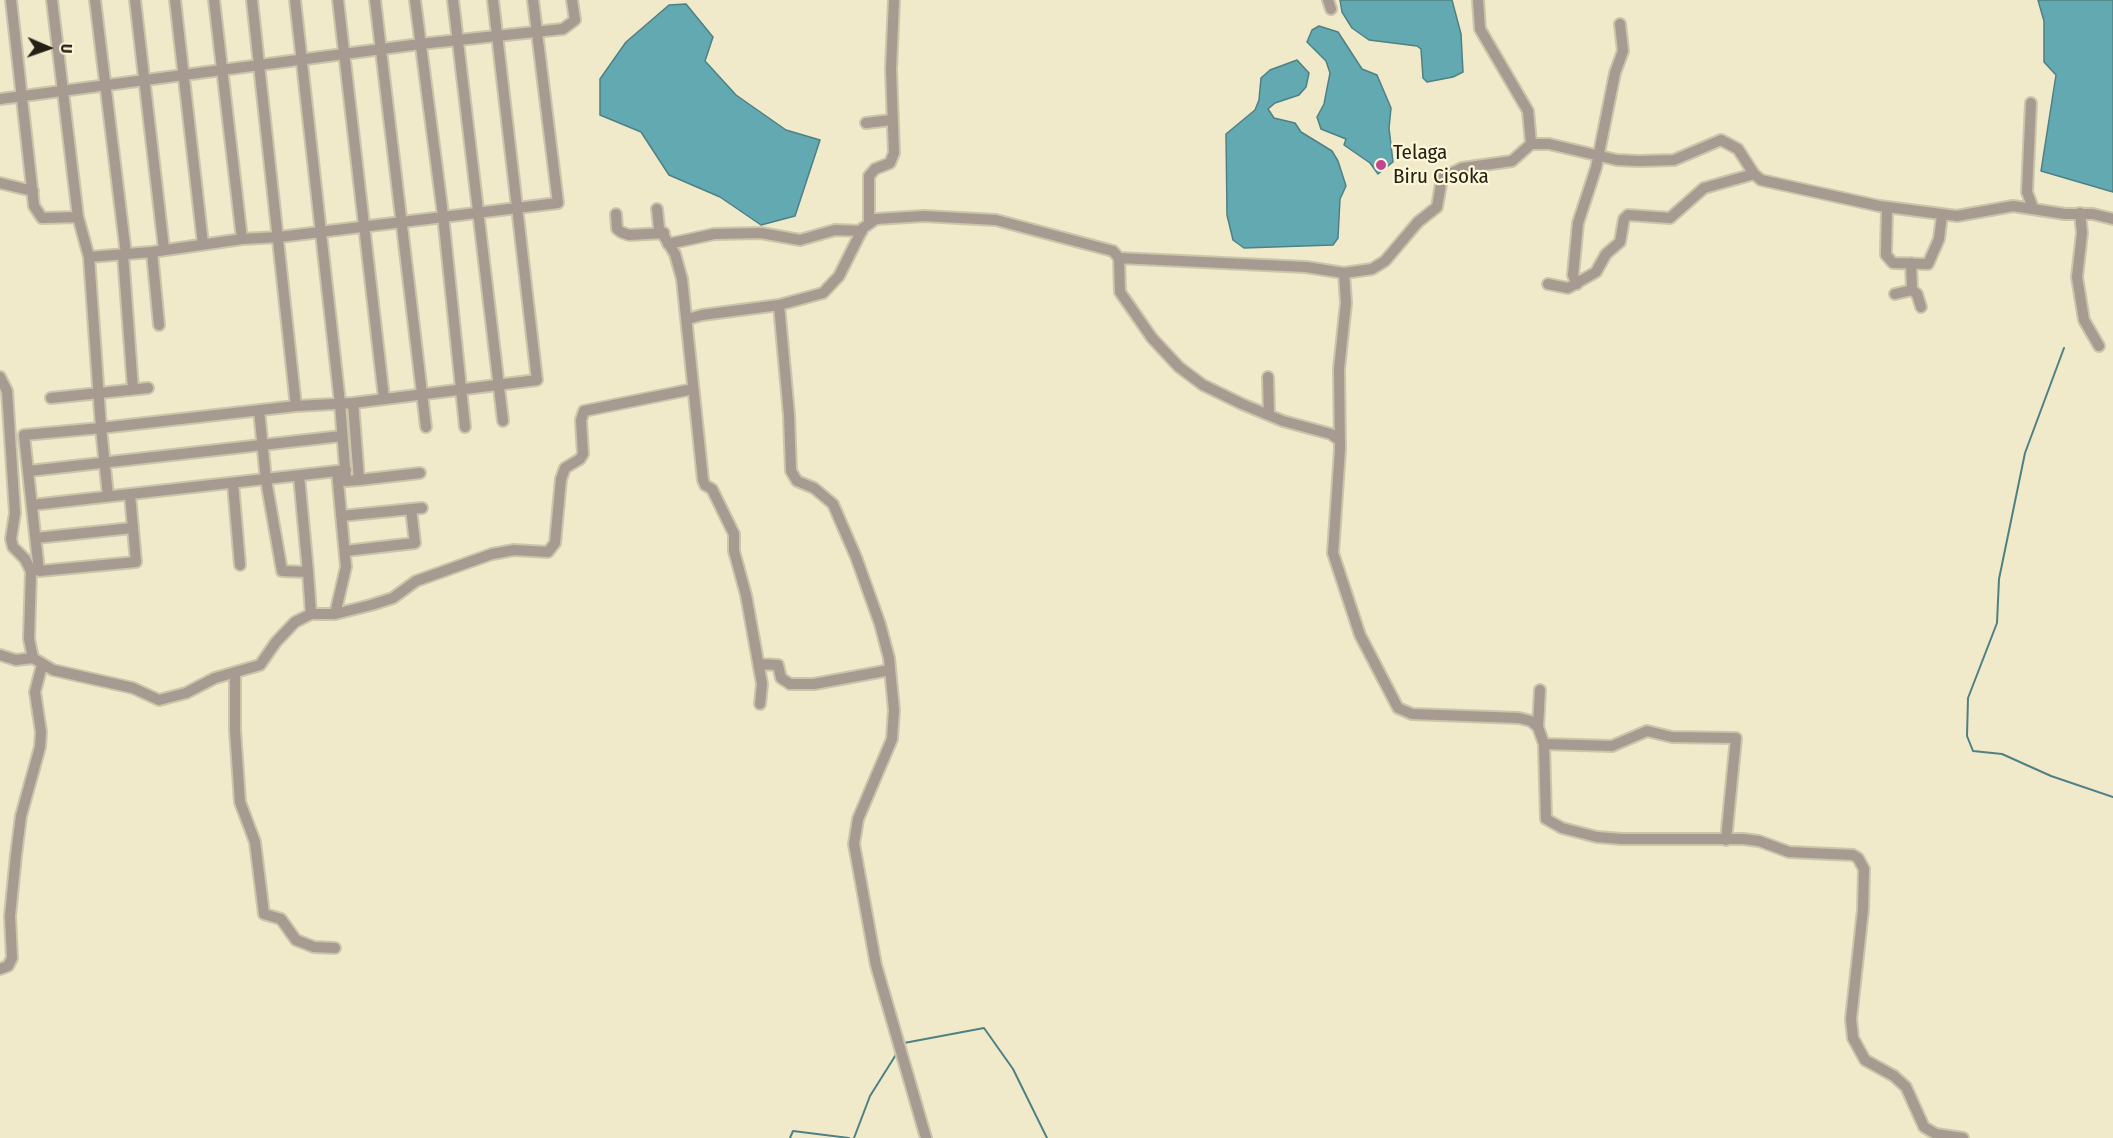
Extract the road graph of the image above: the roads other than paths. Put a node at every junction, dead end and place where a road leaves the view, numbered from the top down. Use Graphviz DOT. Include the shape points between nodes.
graph roads {
  1 [pos="11,0"];
  2 [pos="52,0"];
  3 [pos="95,0"];
  4 [pos="135,0"];
  5 [pos="175,0"];
  6 [pos="214,0"];
  7 [pos="252,0"];
  8 [pos="295,0"];
  9 [pos="338,0"];
  10 [pos="375,0"];
  11 [pos="415,0"];
  12 [pos="453,0"];
  13 [pos="493,0"];
  14 [pos="532,0"];
  15 [pos="572,0"];
  16 [pos="894,0"];
  17 [pos="1478,0"];
  18 [pos="1620,24"];
  19 [pos="535,31"];
  20 [pos="497,37"];
  21 [pos="458,40"];
  22 [pos="420,44"];
  23 [pos="381,49"];
  24 [pos="345,54"];
  25 [pos="301,59"];
  26 [pos="260,64"];
  27 [pos="222,70"];
  28 [pos="184,74"];
  29 [pos="143,80"];
  30 [pos="105,85"];
  31 [pos="62,92"];
  32 [pos="23,96"];
  33 [pos="0,99"];
  34 [pos="2031,103"];
  35 [pos="891,120"];
  36 [pos="866,123"];
  37 [pos="1531,144"];
  38 [pos="1600,154"];
  39 [pos="1754,174"];
  40 [pos="0,183"];
  41 [pos="33,191"];
  42 [pos="518,207"];
  43 [pos="657,208"];
  44 [pos="1887,208"];
  45 [pos="2033,208"];
  46 [pos="478,211"];
  47 [pos="2080,213"];
  48 [pos="616,214"];
  49 [pos="443,215"];
  50 [pos="1942,215"];
  51 [pos="78,217"];
  52 [pos="2113,219"];
  53 [pos="401,221"];
  54 [pos="363,226"];
  55 [pos="865,226"];
  56 [pos="320,232"];
  57 [pos="279,237"];
  58 [pos="242,239"];
  59 [pos="666,239"];
  60 [pos="203,244"];
  61 [pos="164,249"];
  62 [pos="152,252"];
  63 [pos="124,254"];
  64 [pos="89,257"];
  65 [pos="1119,258"];
  66 [pos="1911,263"];
  67 [pos="1344,273"];
  68 [pos="1548,284"];
  69 [pos="1577,284"];
  70 [pos="1911,290"];
  71 [pos="1895,294"];
  72 [pos="779,304"];
  73 [pos="1921,307"];
  74 [pos="688,319"];
  75 [pos="159,324"];
  76 [pos="2099,346"];
  77 [pos="1268,376"];
  78 [pos="0,377"];
  79 [pos="500,383"];
  80 [pos="147,388"];
  81 [pos="462,388"];
  82 [pos="133,389"];
  83 [pos="693,389"];
  84 [pos="422,393"];
  85 [pos="97,394"];
  86 [pos="51,398"];
  87 [pos="384,398"];
  88 [pos="340,403"];
  89 [pos="353,403"];
  90 [pos="296,406"];
  91 [pos="259,410"];
  92 [pos="1269,415"];
  93 [pos="504,421"];
  94 [pos="426,427"];
  95 [pos="465,427"];
  96 [pos="101,428"];
  97 [pos="342,436"];
  98 [pos="1339,440"];
  99 [pos="262,444"];
  100 [pos="105,461"];
  101 [pos="29,471"];
  102 [pos="341,471"];
  103 [pos="420,473"];
  104 [pos="299,476"];
  105 [pos="266,480"];
  106 [pos="359,480"];
  107 [pos="233,484"];
  108 [pos="130,495"];
  109 [pos="108,496"];
  110 [pos="32,505"];
  111 [pos="341,516"];
  112 [pos="132,528"];
  113 [pos="36,538"];
  114 [pos="345,550"];
  115 [pos="240,565"];
  116 [pos="308,572"];
  117 [pos="311,614"];
  118 [pos="335,614"];
  119 [pos="0,655"];
  120 [pos="38,662"];
  121 [pos="759,664"];
  122 [pos="890,670"];
  123 [pos="236,673"];
  124 [pos="1540,690"];
  125 [pos="760,704"];
  126 [pos="1538,727"];
  127 [pos="1544,744"];
  128 [pos="1726,840"];
  129 [pos="335,948"];
  130 [pos="0,969"];
  131 [pos="926,1138"];
  132 [pos="1962,1138"];
  1 -- 32 [label="street"];
  2 -- 31 [label="street"];
  3 -- 30 [label="street"];
  4 -- 29 [label="street"];
  5 -- 28 [label="street"];
  6 -- 27 [label="street"];
  7 -- 26 [label="street"];
  8 -- 25 [label="street"];
  9 -- 24 [label="street"];
  10 -- 23 [label="street"];
  11 -- 22 [label="street"];
  12 -- 21 [label="street"];
  13 -- 20 [label="street"];
  14 -- 19 [label="street"];
  15 -- 19 [label="street" via="575,20 571,25"];
  16 -- 35 [label="street"];
  17 -- 37 [label="street" via="1480,29 1528,111"];
  18 -- 38 [label="street" via="1623,51 1615,73"];
  19 -- 20 [label="street"];
  19 -- 42 [label="street" via="558,203"];
  20 -- 21 [label="street"];
  20 -- 42 [label="street"];
  21 -- 22 [label="street"];
  21 -- 46 [label="street"];
  22 -- 23 [label="street"];
  22 -- 49 [label="street"];
  23 -- 24 [label="street"];
  23 -- 53 [label="street"];
  24 -- 25 [label="street"];
  24 -- 54 [label="street"];
  25 -- 26 [label="street"];
  25 -- 56 [label="street"];
  26 -- 27 [label="street"];
  26 -- 57 [label="street"];
  27 -- 28 [label="street"];
  27 -- 58 [label="street"];
  28 -- 29 [label="street"];
  28 -- 60 [label="street"];
  29 -- 30 [label="street"];
  29 -- 61 [label="street"];
  30 -- 31 [label="street"];
  30 -- 63 [label="street"];
  31 -- 32 [label="street"];
  31 -- 51 [label="street"];
  32 -- 33 [label="street"];
  32 -- 41 [label="street"];
  34 -- 45 [label="street" via="2027,192"];
  35 -- 36 [label="street"];
  35 -- 55 [label="street" via="893,157 869,176"];
  37 -- 38 [label="street"];
  37 -- 67 [label="street" via="1512,161 1462,168 1442,178 1437,207 1418,222 1386,261 1372,269"];
  38 -- 39 [label="street" via="1617,160 1674,160 1721,140 1738,149"];
  38 -- 69 [label="street" via="1578,223 1573,274"];
  39 -- 44 [label="street" via="1774,185"];
  39 -- 69 [label="street" via="1704,188 1670,218 1626,216 1618,246 1606,254 1596,272"];
  40 -- 41 [label="street"];
  41 -- 51 [label="street" via="34,206 42,218"];
  42 -- 46 [label="street"];
  42 -- 79 [label="street" via="537,380"];
  43 -- 59 [label="street" via="659,228"];
  44 -- 50 [label="street"];
  44 -- 66 [label="street" via="1886,255 1893,262"];
  45 -- 47 [label="street"];
  45 -- 50 [label="street" via="2013,206"];
  46 -- 49 [label="street"];
  46 -- 79 [label="street"];
  47 -- 52 [label="street"];
  47 -- 76 [label="street" via="2077,277 2084,320"];
  48 -- 59 [label="street" via="617,229 621,232"];
  49 -- 53 [label="street"];
  49 -- 81 [label="street"];
  50 -- 66 [label="street" via="1942,230 1931,261"];
  51 -- 64 [label="street"];
  53 -- 54 [label="street"];
  53 -- 84 [label="street"];
  54 -- 56 [label="street"];
  54 -- 87 [label="street"];
  55 -- 59 [label="street" via="800,240 761,233"];
  55 -- 65 [label="street" via="882,217 996,220 1113,251"];
  55 -- 72 [label="street" via="839,276 826,290"];
  56 -- 57 [label="street"];
  56 -- 88 [label="street"];
  57 -- 58 [label="street"];
  57 -- 90 [label="street"];
  58 -- 60 [label="street"];
  59 -- 74 [label="street" via="682,279"];
  60 -- 61 [label="street"];
  61 -- 62 [label="street"];
  62 -- 63 [label="street"];
  62 -- 75 [label="street"];
  63 -- 64 [label="street"];
  63 -- 82 [label="street"];
  64 -- 85 [label="street"];
  65 -- 67 [label="street" via="1306,267"];
  65 -- 92 [label="street" via="1120,292 1152,338 1179,367 1203,385"];
  66 -- 70 [label="street"];
  67 -- 98 [label="street"];
  68 -- 69 [label="street" via="1568,288"];
  70 -- 71 [label="street"];
  70 -- 73 [label="street" via="1917,294"];
  72 -- 74 [label="street"];
  72 -- 122 [label="street" via="791,471 797,482 814,488 833,504 880,624"];
  74 -- 83 [label="street"];
  77 -- 92 [label="street"];
  78 -- 120 [label="street" via="7,391 15,513 11,539 31,572 29,639"];
  79 -- 81 [label="street"];
  79 -- 93 [label="street"];
  80 -- 82 [label="street"];
  81 -- 84 [label="street"];
  81 -- 95 [label="street"];
  82 -- 85 [label="street"];
  83 -- 118 [label="street" via="584,411 583,454 565,468 561,479 555,543 548,552 514,550 492,554 416,581 393,597"];
  83 -- 121 [label="street" via="703,480 712,489 735,534 734,551"];
  84 -- 87 [label="street"];
  84 -- 94 [label="street"];
  85 -- 86 [label="street"];
  85 -- 96 [label="street"];
  87 -- 89 [label="street"];
  88 -- 89 [label="street"];
  88 -- 90 [label="street"];
  88 -- 97 [label="street"];
  89 -- 106 [label="street"];
  90 -- 91 [label="street"];
  91 -- 96 [label="street"];
  91 -- 99 [label="street"];
  92 -- 98 [label="street"];
  96 -- 100 [label="street"];
  96 -- 101 [label="street" via="24,435"];
  97 -- 99 [label="street"];
  97 -- 102 [label="street"];
  98 -- 126 [label="street" via="1333,553 1360,635 1398,708 1412,714 1519,718"];
  99 -- 100 [label="street"];
  99 -- 105 [label="street"];
  100 -- 101 [label="street"];
  100 -- 109 [label="street"];
  101 -- 110 [label="street"];
  102 -- 104 [label="street"];
  102 -- 106 [label="street" via="346,481"];
  102 -- 111 [label="street"];
  103 -- 106 [label="street"];
  104 -- 105 [label="street"];
  104 -- 116 [label="street"];
  105 -- 107 [label="street"];
  105 -- 116 [label="street" via="282,571"];
  107 -- 108 [label="street"];
  107 -- 115 [label="street"];
  108 -- 109 [label="street"];
  108 -- 112 [label="street"];
  109 -- 110 [label="street"];
  110 -- 113 [label="street"];
  111 -- 114 [label="street"];
  111 -- 114 [label="street" via="416,509 415,543"];
  112 -- 113 [label="street"];
  112 -- 113 [label="street" via="136,561 39,572"];
  114 -- 118 [label="street" via="343,588"];
  116 -- 117 [label="street"];
  117 -- 118 [label="street"];
  117 -- 123 [label="street" via="295,622 260,665"];
  119 -- 120 [label="street"];
  120 -- 123 [label="street" via="133,687 159,700"];
  120 -- 130 [label="street" via="35,692 40,747 21,816 10,916 12,958 8,966"];
  121 -- 122 [label="street" via="778,665 781,678 790,684 814,684"];
  121 -- 125 [label="street"];
  122 -- 131 [label="street" via="892,739 858,819 854,844 876,965"];
  123 -- 129 [label="street" via="240,802 255,842 264,914 281,919 296,940"];
  124 -- 126 [label="street"];
  126 -- 127 [label="street"];
  127 -- 128 [label="street" via="1545,811 1546,819 1553,824 1597,837"];
  127 -- 128 [label="street" via="1612,746 1647,731 1672,736 1736,738"];
  128 -- 132 [label="street" via="1759,841 1789,852 1853,855 1862,862 1863,910 1851,1019 1853,1038 1865,1060 1894,1076 1905,1088 1924,1127 1936,1134"];
}
